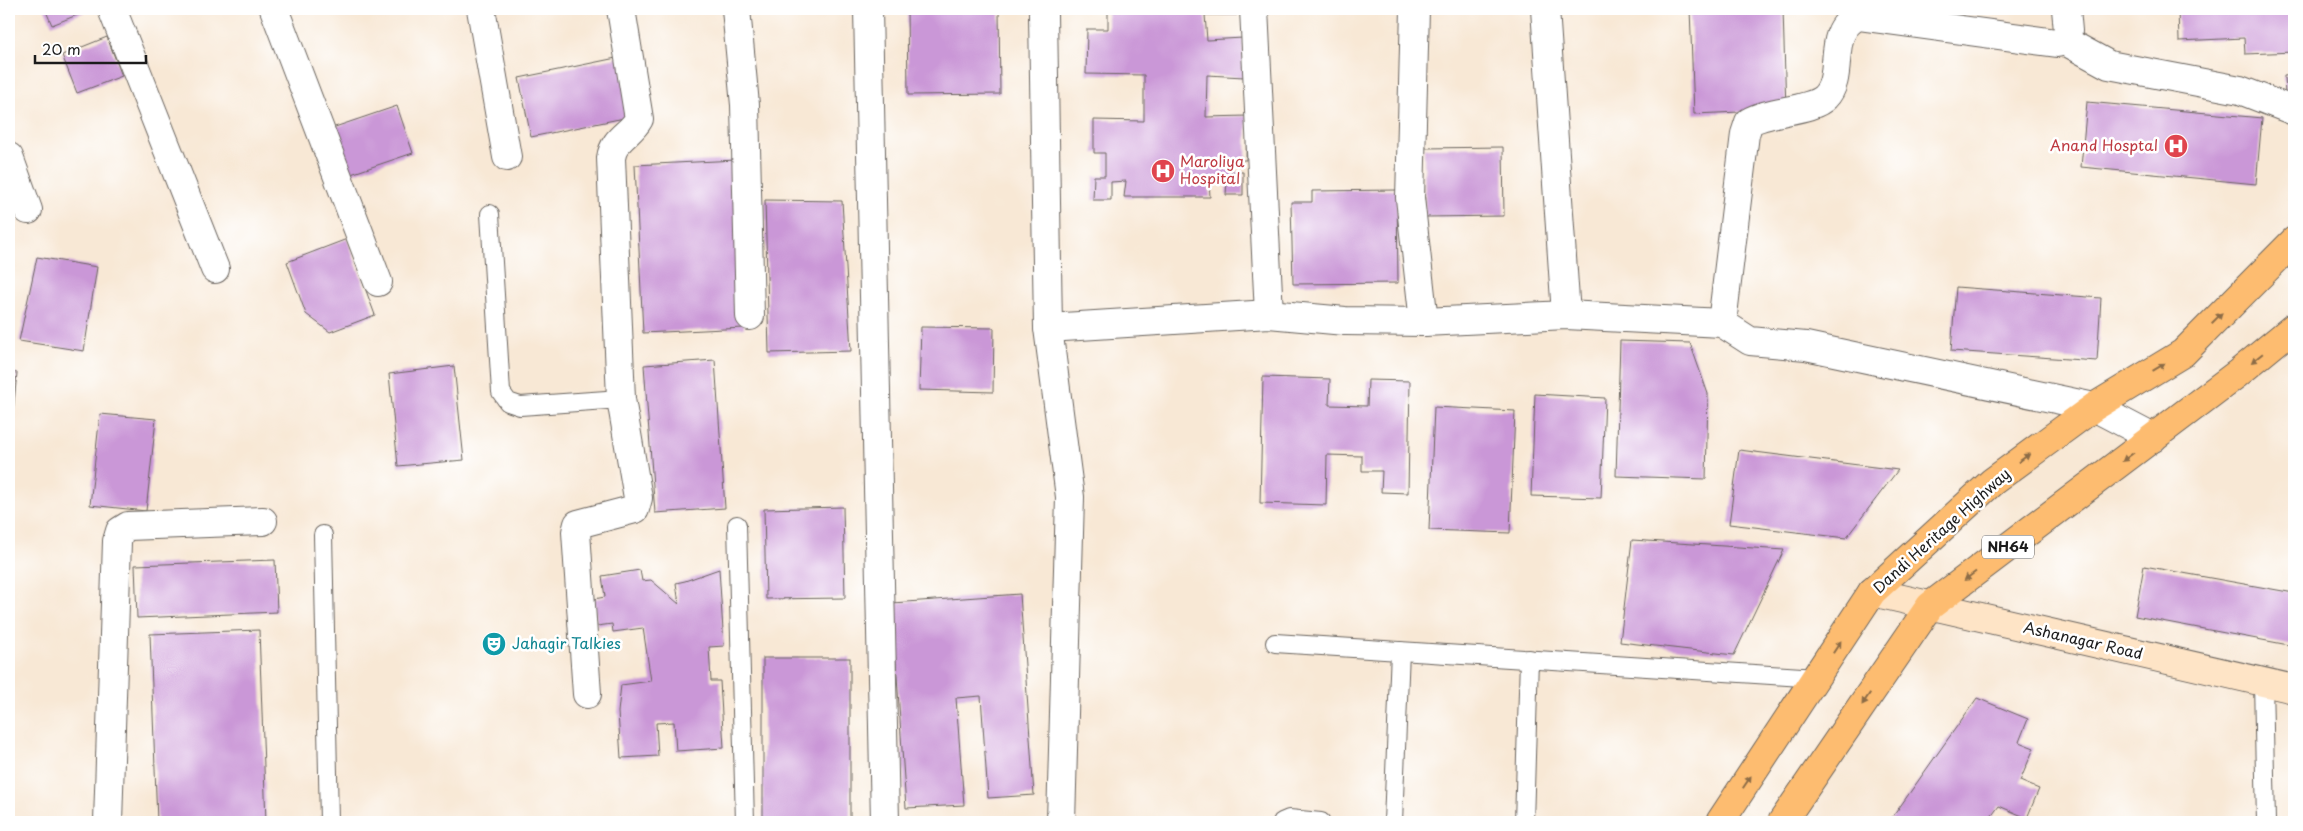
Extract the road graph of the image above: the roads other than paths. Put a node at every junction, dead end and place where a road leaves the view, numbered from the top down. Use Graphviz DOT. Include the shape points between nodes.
graph roads {
  1 [pos="112,9"];
  2 [pos="274,9"];
  3 [pos="481,9"];
  4 [pos="621,9"];
  5 [pos="736,9"];
  6 [pos="868,9"];
  7 [pos="1254,9"];
  8 [pos="1415,9"];
  9 [pos="1545,9"];
  10 [pos="2066,9"];
  11 [pos="1043,14"];
  12 [pos="2066,42"];
  13 [pos="2294,111"];
  14 [pos="9,157"];
  15 [pos="507,157"];
  16 [pos="28,210"];
  17 [pos="490,214"];
  18 [pos="2294,241"];
  19 [pos="215,269"];
  20 [pos="378,282"];
  21 [pos="1269,314"];
  22 [pos="1566,315"];
  23 [pos="750,316"];
  24 [pos="1424,322"];
  25 [pos="1722,322"];
  26 [pos="2294,327"];
  27 [pos="1048,328"];
  28 [pos="621,399"];
  29 [pos="2094,407"];
  30 [pos="2153,438"];
  31 [pos="263,521"];
  32 [pos="738,525"];
  33 [pos="323,535"];
  34 [pos="1872,592"];
  35 [pos="1930,606"];
  36 [pos="1275,643"];
  37 [pos="1400,651"];
  38 [pos="1529,660"];
  39 [pos="1816,678"];
  40 [pos="2263,682"];
  41 [pos="2294,689"];
  42 [pos="587,694"];
  43 [pos="108,822"];
  44 [pos="329,822"];
  45 [pos="745,822"];
  46 [pos="885,822"];
  47 [pos="1062,822"];
  48 [pos="1282,822"];
  49 [pos="1321,822"];
  50 [pos="1393,822"];
  51 [pos="1524,822"];
  52 [pos="1720,822"];
  53 [pos="1782,822"];
  54 [pos="2266,822"];
  1 -- 19 [label="street"];
  2 -- 20 [label="street"];
  3 -- 15 [label="street"];
  4 -- 28 [label="street" via="639,119 616,142 611,158"];
  5 -- 23 [label="street" via="745,105"];
  6 -- 46 [label="street"];
  7 -- 21 [label="street"];
  8 -- 24 [label="street" via="1410,198"];
  9 -- 22 [label="street"];
  10 -- 12 [label="street"];
  11 -- 27 [label="street"];
  12 -- 13 [label="street" via="2109,65 2240,90"];
  12 -- 25 [label="street" via="1858,16 1849,21 1842,28 1831,85 1825,97 1815,104 1760,115 1749,122"];
  14 -- 16 [label="street"];
  17 -- 28 [label="lane" via="501,392 508,402 520,406"];
  29 -- 18 [label="highway, Dandi Heritage Highway, one-way" via="2183,353"];
  21 -- 24 [label="street" via="1345,321"];
  21 -- 27 [label="street"];
  22 -- 24 [label="street"];
  22 -- 25 [label="street"];
  25 -- 29 [label="street" via="1750,341 1806,346"];
  26 -- 30 [label="highway, NH64, one-way"];
  27 -- 47 [label="street" via="1070,496"];
  28 -- 42 [label="street" via="638,498 635,510 587,520 578,524 576,532"];
  29 -- 30 [label="street"];
  34 -- 29 [label="highway, Dandi Heritage Highway, one-way" via="1992,482"];
  30 -- 35 [label="highway, NH64, one-way"];
  31 -- 43 [label="street" via="128,526 120,531 117,541"];
  32 -- 45 [label="lane"];
  33 -- 44 [label="lane"];
  34 -- 35 [label="main road, Ashanagar Road"];
  39 -- 34 [label="highway, Dandi Heritage Highway, one-way"];
  35 -- 40 [label="main road, Ashanagar Road"];
  35 -- 53 [label="highway, NH64, one-way"];
  36 -- 37 [label="lane"];
  37 -- 38 [label="lane"];
  37 -- 50 [label="lane"];
  38 -- 39 [label="lane"];
  38 -- 51 [label="lane"];
  52 -- 39 [label="highway, Dandi Heritage Highway, one-way"];
  40 -- 41 [label="main road, Ashanagar Road"];
  40 -- 54 [label="lane"];
  48 -- 49 [label="lane" via="1288,819"];
}
